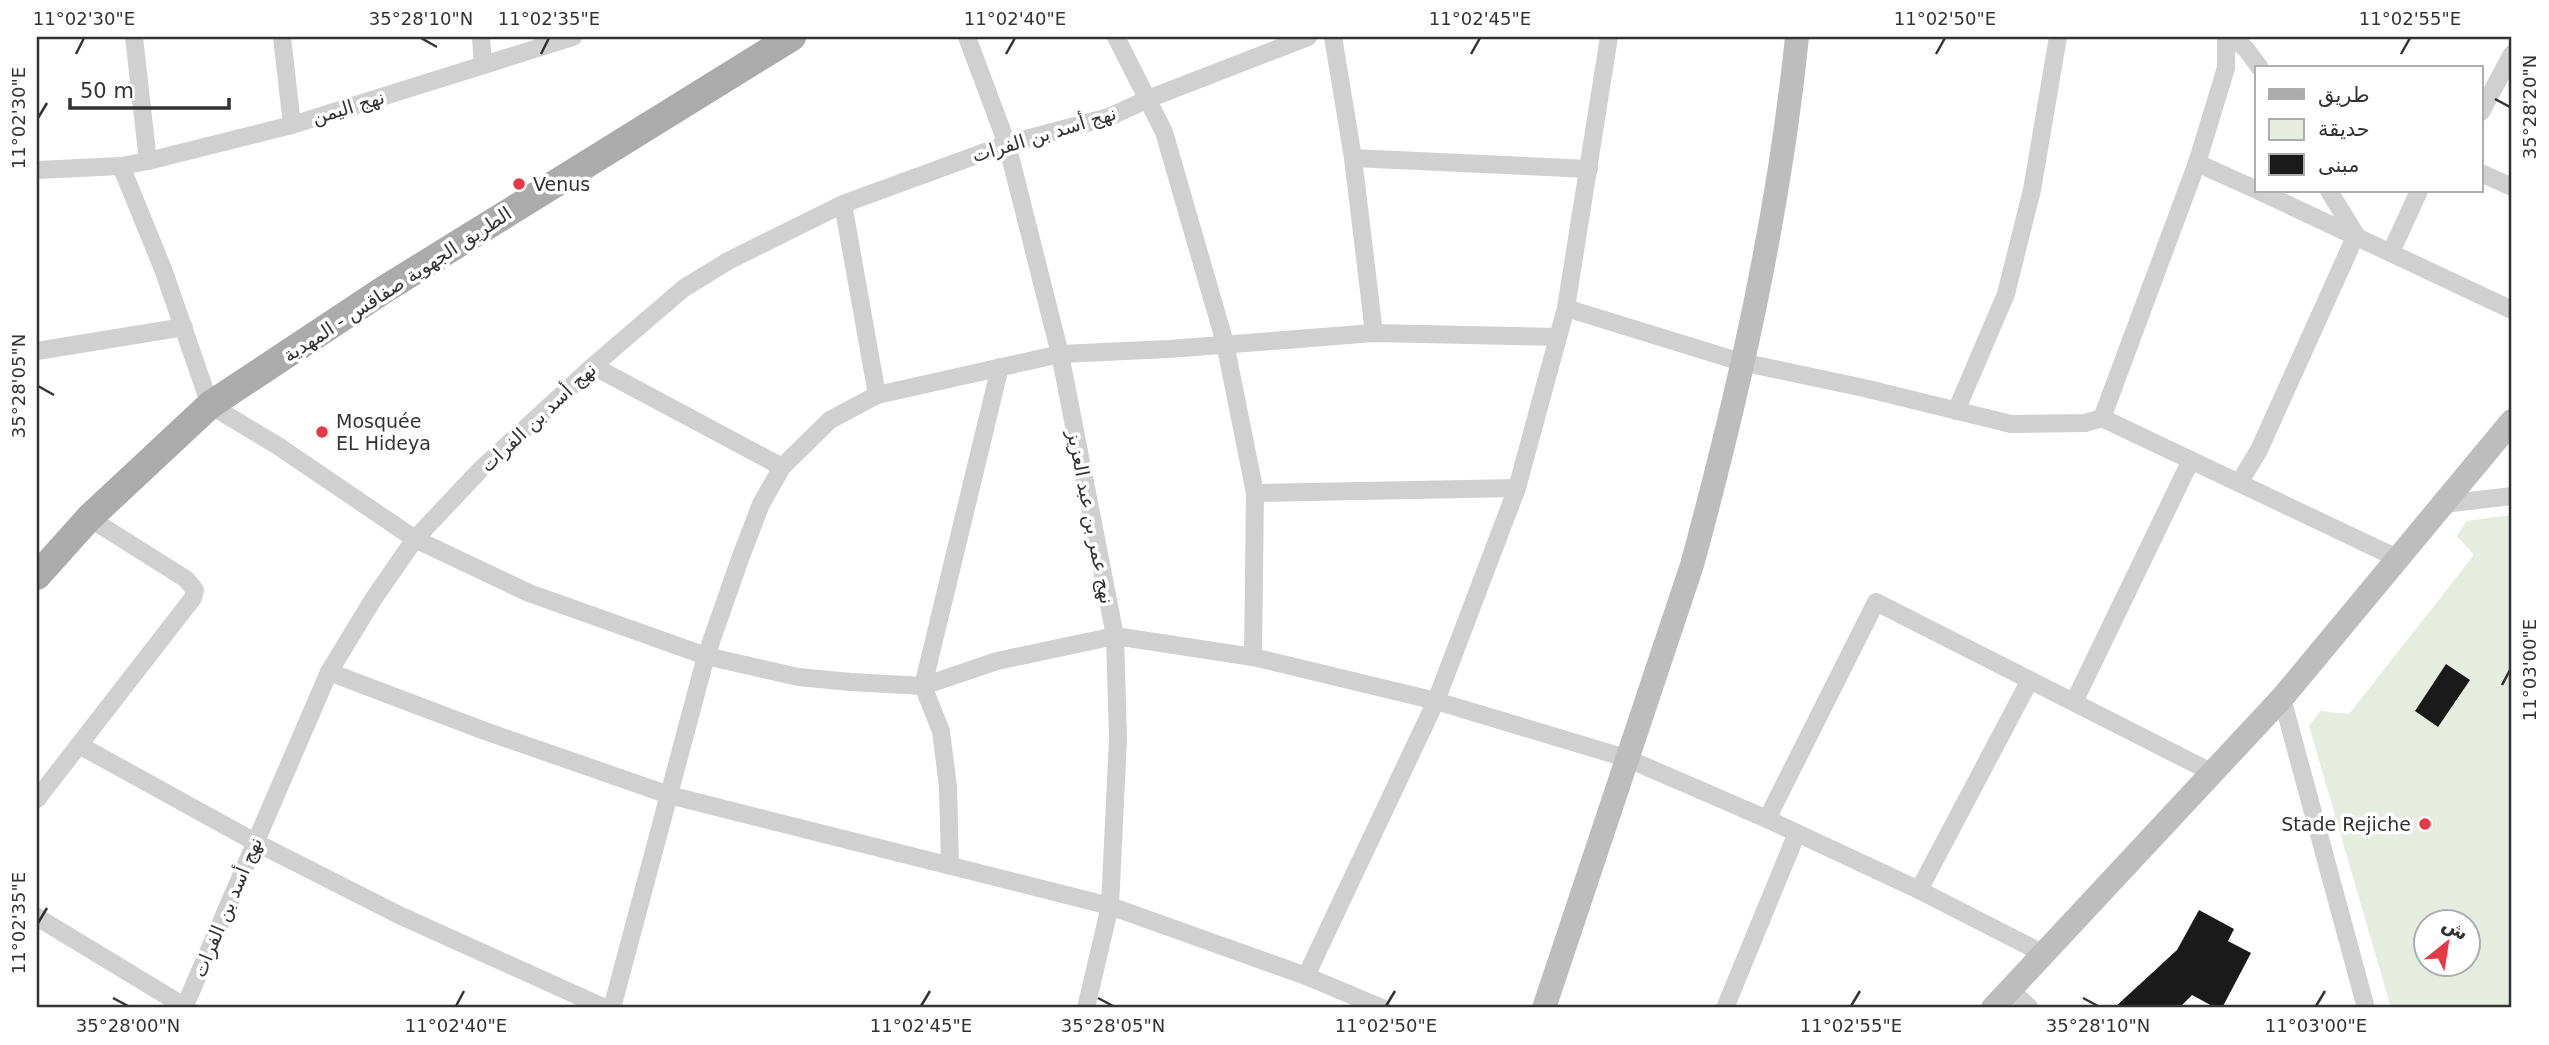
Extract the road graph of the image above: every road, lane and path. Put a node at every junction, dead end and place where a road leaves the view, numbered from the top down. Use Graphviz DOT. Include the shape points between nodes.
graph roads {
  1 [pos="134,37"];
  2 [pos="282,37"];
  3 [pos="481,37"];
  4 [pos="573,37"];
  5 [pos="967,37"];
  6 [pos="1116,37"];
  7 [pos="1308,37"];
  8 [pos="1333,37"];
  9 [pos="1609,37"];
  10 [pos="1797,37"];
  11 [pos="2058,37"];
  12 [pos="2226,37"];
  13 [pos="2232,37"];
  14 [pos="777,41"];
  15 [pos="2512,54"];
  16 [pos="482,65"];
  17 [pos="2259,66"];
  18 [pos="1148,99"];
  19 [pos="2482,111"];
  20 [pos="292,125"];
  21 [pos="1007,144"];
  22 [pos="1353,158"];
  23 [pos="148,162"];
  24 [pos="2197,163"];
  25 [pos="121,166"];
  26 [pos="1588,169"];
  27 [pos="37,170"];
  28 [pos="2482,173"];
  29 [pos="2512,187"];
  30 [pos="2255,189"];
  31 [pos="2262,192"];
  32 [pos="2330,192"];
  33 [pos="2419,192"];
  34 [pos="843,204"];
  35 [pos="2356,235"];
  36 [pos="2391,251"];
  37 [pos="1566,308"];
  38 [pos="2512,310"];
  39 [pos="184,327"];
  40 [pos="1374,333"];
  41 [pos="1558,337"];
  42 [pos="1225,343"];
  43 [pos="37,351"];
  44 [pos="1060,354"];
  45 [pos="1741,362"];
  46 [pos="593,366"];
  47 [pos="1000,367"];
  48 [pos="877,395"];
  49 [pos="209,405"];
  50 [pos="1956,411"];
  51 [pos="2102,418"];
  52 [pos="2512,421"];
  53 [pos="2191,460"];
  54 [pos="782,467"];
  55 [pos="2239,483"];
  56 [pos="1517,488"];
  57 [pos="1255,493"];
  58 [pos="2512,496"];
  59 [pos="2444,504"];
  60 [pos="89,518"];
  61 [pos="415,539"];
  62 [pos="2399,559"];
  63 [pos="37,576"];
  64 [pos="1115,636"];
  65 [pos="706,656"];
  66 [pos="1253,657"];
  67 [pos="330,672"];
  68 [pos="2030,680"];
  69 [pos="923,687"];
  70 [pos="2282,698"];
  71 [pos="1436,701"];
  72 [pos="2074,702"];
  73 [pos="79,745"];
  74 [pos="1626,758"];
  75 [pos="2211,772"];
  76 [pos="668,795"];
  77 [pos="37,799"];
  78 [pos="1767,819"];
  79 [pos="1797,833"];
  80 [pos="255,842"];
  81 [pos="950,866"];
  82 [pos="1919,890"];
  83 [pos="1110,906"];
  84 [pos="37,917"];
  85 [pos="2042,953"];
  86 [pos="1306,976"];
  87 [pos="2010,989"];
  88 [pos="185,1008"];
  89 [pos="605,1008"];
  90 [pos="612,1008"];
  91 [pos="1086,1008"];
  92 [pos="1382,1008"];
  93 [pos="1544,1008"];
  94 [pos="1725,1008"];
  95 [pos="1993,1008"];
  96 [pos="2030,1008"];
  97 [pos="2367,1008"];
  1 -- 23 [label="street"];
  2 -- 20 [label="street"];
  3 -- 16 [label="street"];
  4 -- 16 [label="street, نهج اليمن"];
  5 -- 21 [label="street, نهج عمر بن عبد العزيز"];
  6 -- 18 [label="street"];
  7 -- 18 [label="street, نهج أسد بن الفرات"];
  8 -- 22 [label="street"];
  9 -- 26 [label="street"];
  10 -- 45 [label="street" via="1780,177"];
  11 -- 50 [label="street" via="2032,190 2006,294"];
  12 -- 24 [label="street" via="2226,68"];
  13 -- 17 [label="street"];
  14 -- 49 [label="main road, الطريق الجهوية صفاقس - المهدية"];
  15 -- 19 [label="street"];
  16 -- 20 [label="street, نهج اليمن"];
  18 -- 21 [label="street, نهج أسد بن الفرات" via="1109,117"];
  18 -- 42 [label="street" via="1164,131"];
  20 -- 23 [label="street, نهج اليمن"];
  21 -- 34 [label="street, نهج أسد بن الفرات"];
  21 -- 44 [label="street, نهج عمر بن عبد العزيز"];
  22 -- 26 [label="street"];
  22 -- 40 [label="street"];
  23 -- 25 [label="street, نهج اليمن"];
  24 -- 30 [label="street"];
  24 -- 51 [label="street"];
  25 -- 27 [label="street, نهج اليمن"];
  25 -- 39 [label="street"];
  26 -- 37 [label="street"];
  28 -- 29 [label="street"];
  31 -- 35 [label="street"];
  32 -- 35 [label="street"];
  33 -- 36 [label="street"];
  34 -- 46 [label="street, نهج أسد بن الفرات" via="684,288"];
  34 -- 48 [label="street"];
  35 -- 36 [label="street"];
  35 -- 55 [label="street" via="2259,450"];
  36 -- 38 [label="street"];
  37 -- 41 [label="street"];
  37 -- 45 [label="street"];
  39 -- 43 [label="street"];
  39 -- 49 [label="street"];
  40 -- 41 [label="street"];
  40 -- 42 [label="street"];
  41 -- 56 [label="street"];
  42 -- 44 [label="street"];
  42 -- 57 [label="street"];
  44 -- 47 [label="street"];
  44 -- 64 [label="street, نهج عمر بن عبد العزيز"];
  45 -- 50 [label="street"];
  45 -- 74 [label="street" via="1692,565"];
  46 -- 54 [label="street"];
  46 -- 61 [label="street, نهج أسد بن الفرات" via="481,469"];
  47 -- 48 [label="street"];
  47 -- 69 [label="street"];
  48 -- 54 [label="street" via="830,420"];
  49 -- 60 [label="main road, الطريق الجهوية صفاقس - المهدية"];
  49 -- 61 [label="street"];
  50 -- 51 [label="street" via="2011,424 2085,423"];
  51 -- 53 [label="street"];
  52 -- 59 [label="street"];
  53 -- 55 [label="street"];
  53 -- 72 [label="street"];
  54 -- 65 [label="street" via="757,515"];
  55 -- 62 [label="street"];
  56 -- 57 [label="street"];
  56 -- 71 [label="street"];
  57 -- 66 [label="street"];
  58 -- 59 [label="street"];
  59 -- 62 [label="street"];
  60 -- 63 [label="main road, الطريق الجهوية صفاقس - المهدية"];
  60 -- 73 [label="street" via="186,579 195,590"];
  61 -- 65 [label="street" via="529,593"];
  61 -- 67 [label="street, نهج أسد بن الفرات"];
  62 -- 70 [label="street"];
  64 -- 66 [label="street"];
  64 -- 69 [label="street" via="997,661"];
  64 -- 83 [label="street, نهج عمر بن عبد العزيز" via="1118,739"];
  65 -- 69 [label="street" via="798,677"];
  65 -- 76 [label="street"];
  66 -- 71 [label="street"];
  67 -- 76 [label="street"];
  67 -- 80 [label="street, نهج أسد بن الفرات"];
  68 -- 72 [label="street"];
  68 -- 78 [label="street" via="1876,602"];
  68 -- 82 [label="street"];
  69 -- 81 [label="street" via="941,731"];
  70 -- 75 [label="street"];
  70 -- 97 [label="street"];
  71 -- 74 [label="street"];
  71 -- 86 [label="street"];
  72 -- 75 [label="street"];
  73 -- 77 [label="street"];
  73 -- 80 [label="street"];
  74 -- 78 [label="street"];
  74 -- 93 [label="street"];
  75 -- 85 [label="street"];
  76 -- 81 [label="street"];
  76 -- 90 [label="street"];
  78 -- 79 [label="street"];
  79 -- 82 [label="street"];
  79 -- 94 [label="street"];
  80 -- 88 [label="street, نهج أسد بن الفرات"];
  80 -- 89 [label="street" via="399,915"];
  81 -- 83 [label="street"];
  82 -- 85 [label="street"];
  83 -- 86 [label="street"];
  83 -- 91 [label="street, نهج عمر بن عبد العزيز"];
  84 -- 88 [label="street"];
  85 -- 87 [label="street"];
  86 -- 92 [label="street"];
  87 -- 95 [label="street"];
  87 -- 96 [label="street"];
}
